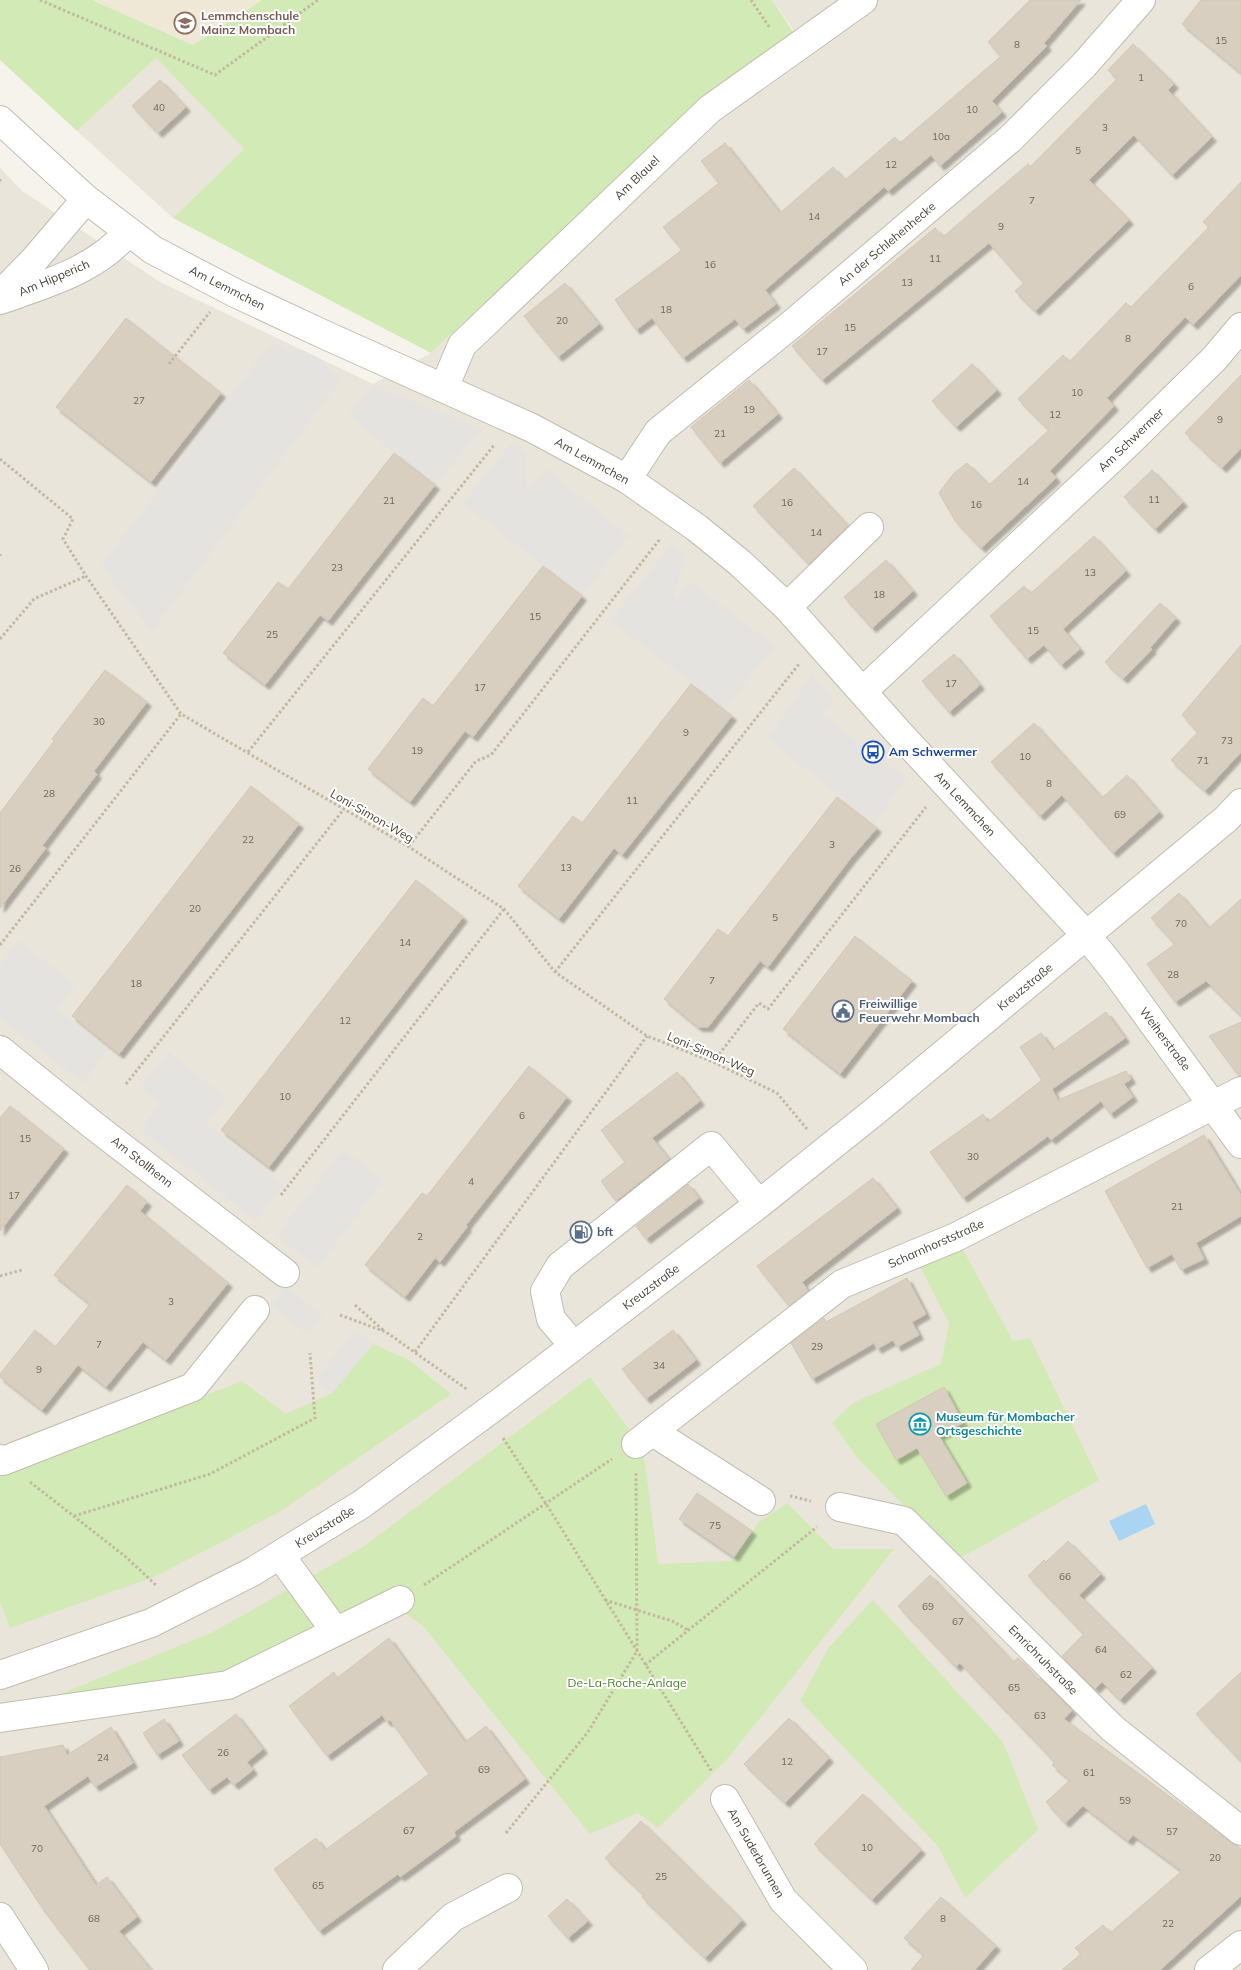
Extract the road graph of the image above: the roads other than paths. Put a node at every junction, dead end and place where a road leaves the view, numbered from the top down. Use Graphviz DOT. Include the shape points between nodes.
graph roads {
  1 [pos="863,0"];
  2 [pos="1141,0"];
  3 [pos="0,120"];
  4 [pos="86,199"];
  5 [pos="128,232"];
  6 [pos="0,295"];
  7 [pos="0,300"];
  8 [pos="1241,327"];
  9 [pos="444,388"];
  10 [pos="627,479"];
  11 [pos="869,527"];
  12 [pos="787,607"];
  13 [pos="863,691"];
  14 [pos="1241,803"];
  15 [pos="1087,936"];
  16 [pos="0,1050"];
  17 [pos="1241,1092"];
  18 [pos="1215,1106"];
  19 [pos="1241,1144"];
  20 [pos="759,1204"];
  21 [pos="285,1273"];
  22 [pos="255,1310"];
  23 [pos="574,1346"];
  24 [pos="1,1460"];
  25 [pos="761,1500"];
  26 [pos="840,1507"];
  27 [pos="280,1555"];
  28 [pos="400,1600"];
  29 [pos="336,1632"];
  30 [pos="0,1675"];
  31 [pos="0,1718"];
  32 [pos="719,1788"];
  33 [pos="1241,1831"];
  34 [pos="508,1888"];
  35 [pos="0,1917"];
  36 [pos="1241,1945"];
  37 [pos="34,1970"];
  38 [pos="397,1970"];
  39 [pos="853,1970"];
  40 [pos="1209,1970"];
  1 -- 9 [label="street, Am Blauel" via="710,109 462,345"];
  2 -- 10 [label="street, An der Schlehenhecke" via="1084,65 1010,139 792,324 658,432"];
  3 -- 4 [label="street, Am Lemmchen"];
  4 -- 5 [label="street, Am Lemmchen"];
  4 -- 6 [label="street, Am Hipperich"];
  5 -- 7 [label="street, Am Hipperich" via="118,244 92,263 44,285"];
  5 -- 9 [label="street, Am Lemmchen" via="153,250 235,293"];
  8 -- 13 [label="street, Am Schwermer" via="1214,359 1121,450"];
  9 -- 10 [label="street, Am Lemmchen" via="532,428"];
  10 -- 12 [label="street, Am Lemmchen" via="740,563"];
  11 -- 12 [label="street"];
  12 -- 13 [label="street, Am Lemmchen"];
  13 -- 15 [label="street, Am Lemmchen"];
  14 -- 15 [label="street, Kreuzstraße"];
  15 -- 18 [label="street, Weiherstraße"];
  15 -- 20 [label="street, Kreuzstraße"];
  16 -- 21 [label="street, Am Stollhenn"];
  17 -- 18 [label="street, Scharnhorststraße"];
  18 -- 19 [label="street, Weiherstraße"];
  18 -- 25 [label="street, Scharnhorststraße" via="956,1237 842,1284 644,1438"];
  20 -- 23 [label="street, Kreuzstraße"];
  20 -- 23 [label="street" via="711,1146 560,1266 545,1291 551,1319"];
  22 -- 24 [label="street" via="193,1387"];
  23 -- 27 [label="street, Kreuzstraße" via="362,1504"];
  26 -- 33 [label="street, Emrichruhstraße" via="904,1521 1112,1728"];
  27 -- 29 [label="street"];
  27 -- 30 [label="street, Kreuzstraße" via="151,1623"];
  28 -- 29 [label="street"];
  29 -- 31 [label="street" via="228,1684"];
  32 -- 39 [label="street, Am Suderbrunnen" via="783,1900"];
  34 -- 38 [label="street" via="453,1917"];
  35 -- 37 [label="street"];
  36 -- 40 [label="street"];
}
